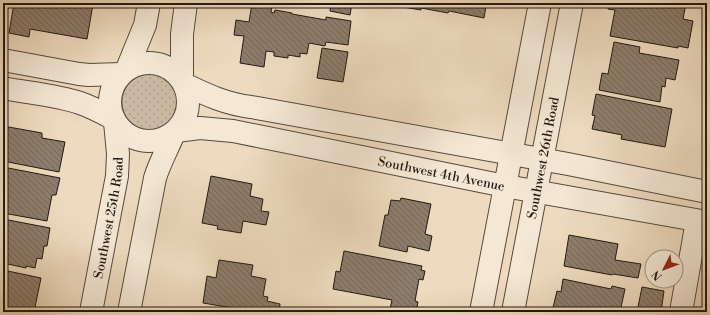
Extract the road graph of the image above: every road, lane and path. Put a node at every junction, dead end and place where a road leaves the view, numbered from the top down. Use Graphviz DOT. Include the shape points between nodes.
graph roads {
  1 [pos="150,3"];
  2 [pos="186,3"];
  3 [pos="540,3"];
  4 [pos="572,3"];
  5 [pos="3,60"];
  6 [pos="124,71"];
  7 [pos="183,82"];
  8 [pos="3,88"];
  9 [pos="115,120"];
  10 [pos="175,132"];
  11 [pos="511,154"];
  12 [pos="542,159"];
  13 [pos="505,186"];
  14 [pos="536,191"];
  15 [pos="707,192"];
  16 [pos="702,222"];
  17 [pos="91,312"];
  18 [pos="129,312"];
  19 [pos="481,312"];
  20 [pos="513,312"];
  21 [pos="681,312"];
  1 -- 6 [label="street" via="145,25"];
  2 -- 7 [label="street" via="182,34"];
  3 -- 11 [label="street"];
  4 -- 12 [label="street, Southwest 26th Road"];
  5 -- 6 [label="street" via="89,75"];
  6 -- 7 [label="street" via="136,64 156,63 175,72"];
  6 -- 9 [label="street" via="116,80 110,95 111,111"];
  7 -- 10 [label="street" via="188,92 188,109 182,125"];
  7 -- 11 [label="street" via="218,99 239,105"];
  8 -- 9 [label="street" via="79,103"];
  9 -- 10 [label="street" via="125,133 138,140 153,141"];
  9 -- 17 [label="street, Southwest 25th Road" via="117,176"];
  10 -- 13 [label="street, Southwest 4th Avenue" via="200,128 233,131"];
  10 -- 18 [label="street" via="155,178"];
  11 -- 12 [label="street"];
  11 -- 13 [label="street"];
  12 -- 14 [label="street, Southwest 26th Road"];
  12 -- 15 [label="street"];
  13 -- 14 [label="street, Southwest 4th Avenue"];
  13 -- 19 [label="street"];
  14 -- 16 [label="street, Southwest 4th Avenue"];
  14 -- 20 [label="street, Southwest 26th Road"];
  16 -- 21 [label="street"];
}
